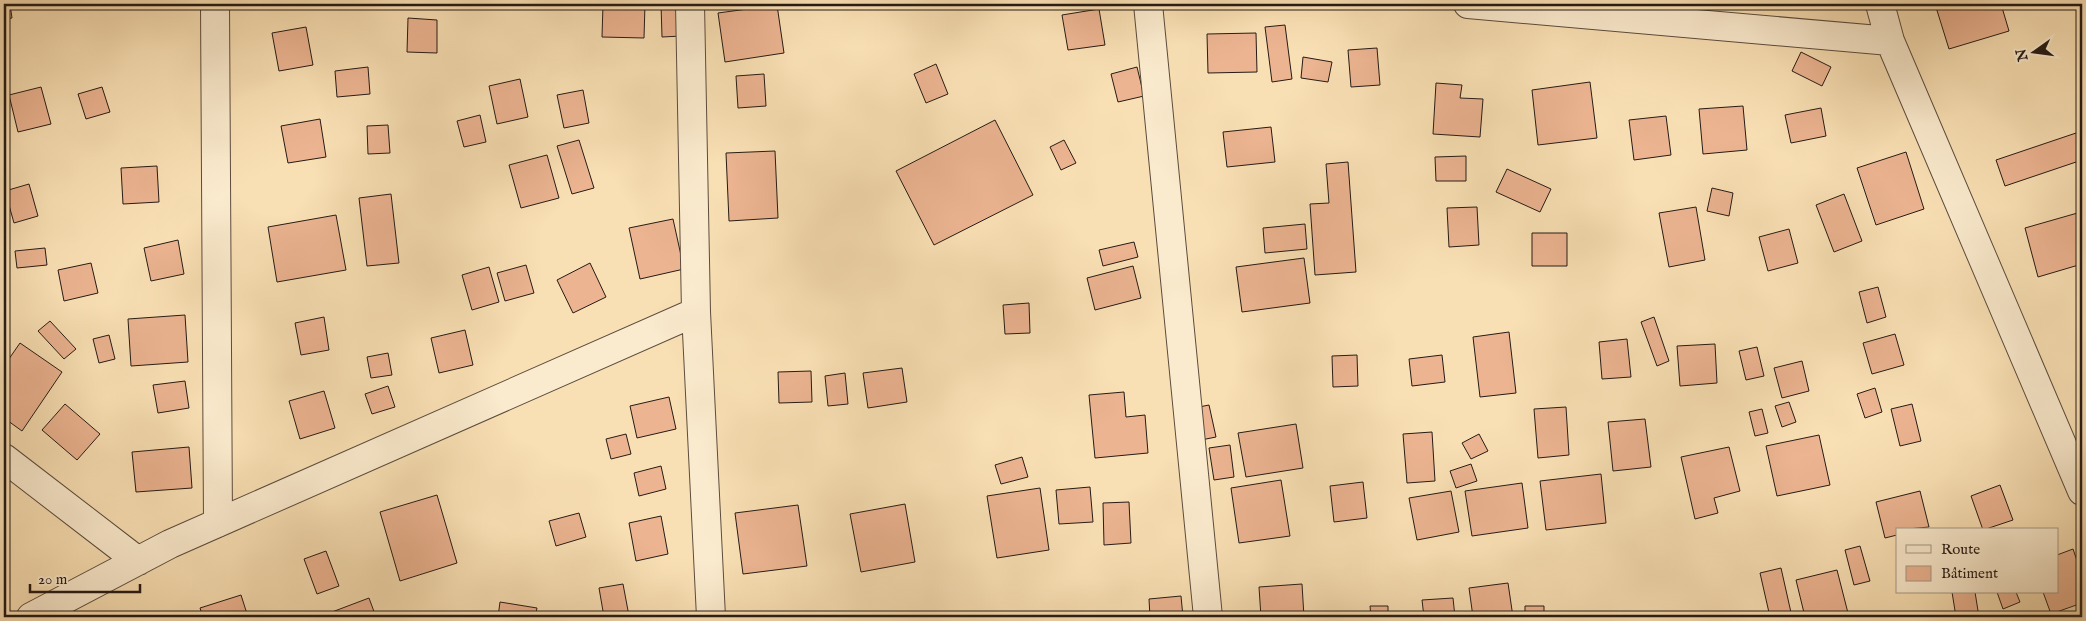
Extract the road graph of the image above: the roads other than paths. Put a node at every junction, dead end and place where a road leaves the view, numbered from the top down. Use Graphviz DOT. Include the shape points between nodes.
graph roads {
  1 [pos="215,4"];
  2 [pos="690,4"];
  3 [pos="1148,4"];
  4 [pos="1468,4"];
  5 [pos="1880,4"];
  6 [pos="1890,41"];
  7 [pos="696,312"];
  8 [pos="4,458"];
  9 [pos="2082,491"];
  10 [pos="218,523"];
  11 [pos="138,561"];
  12 [pos="31,617"];
  13 [pos="710,617"];
  14 [pos="1208,617"];
  1 -- 10 [label="street"];
  2 -- 7 [label="street"];
  3 -- 14 [label="street"];
  4 -- 6 [label="street"];
  5 -- 6 [label="street"];
  6 -- 9 [label="street"];
  7 -- 10 [label="street"];
  7 -- 13 [label="street"];
  8 -- 11 [label="street"];
  10 -- 11 [label="street"];
  11 -- 12 [label="street"];
}
